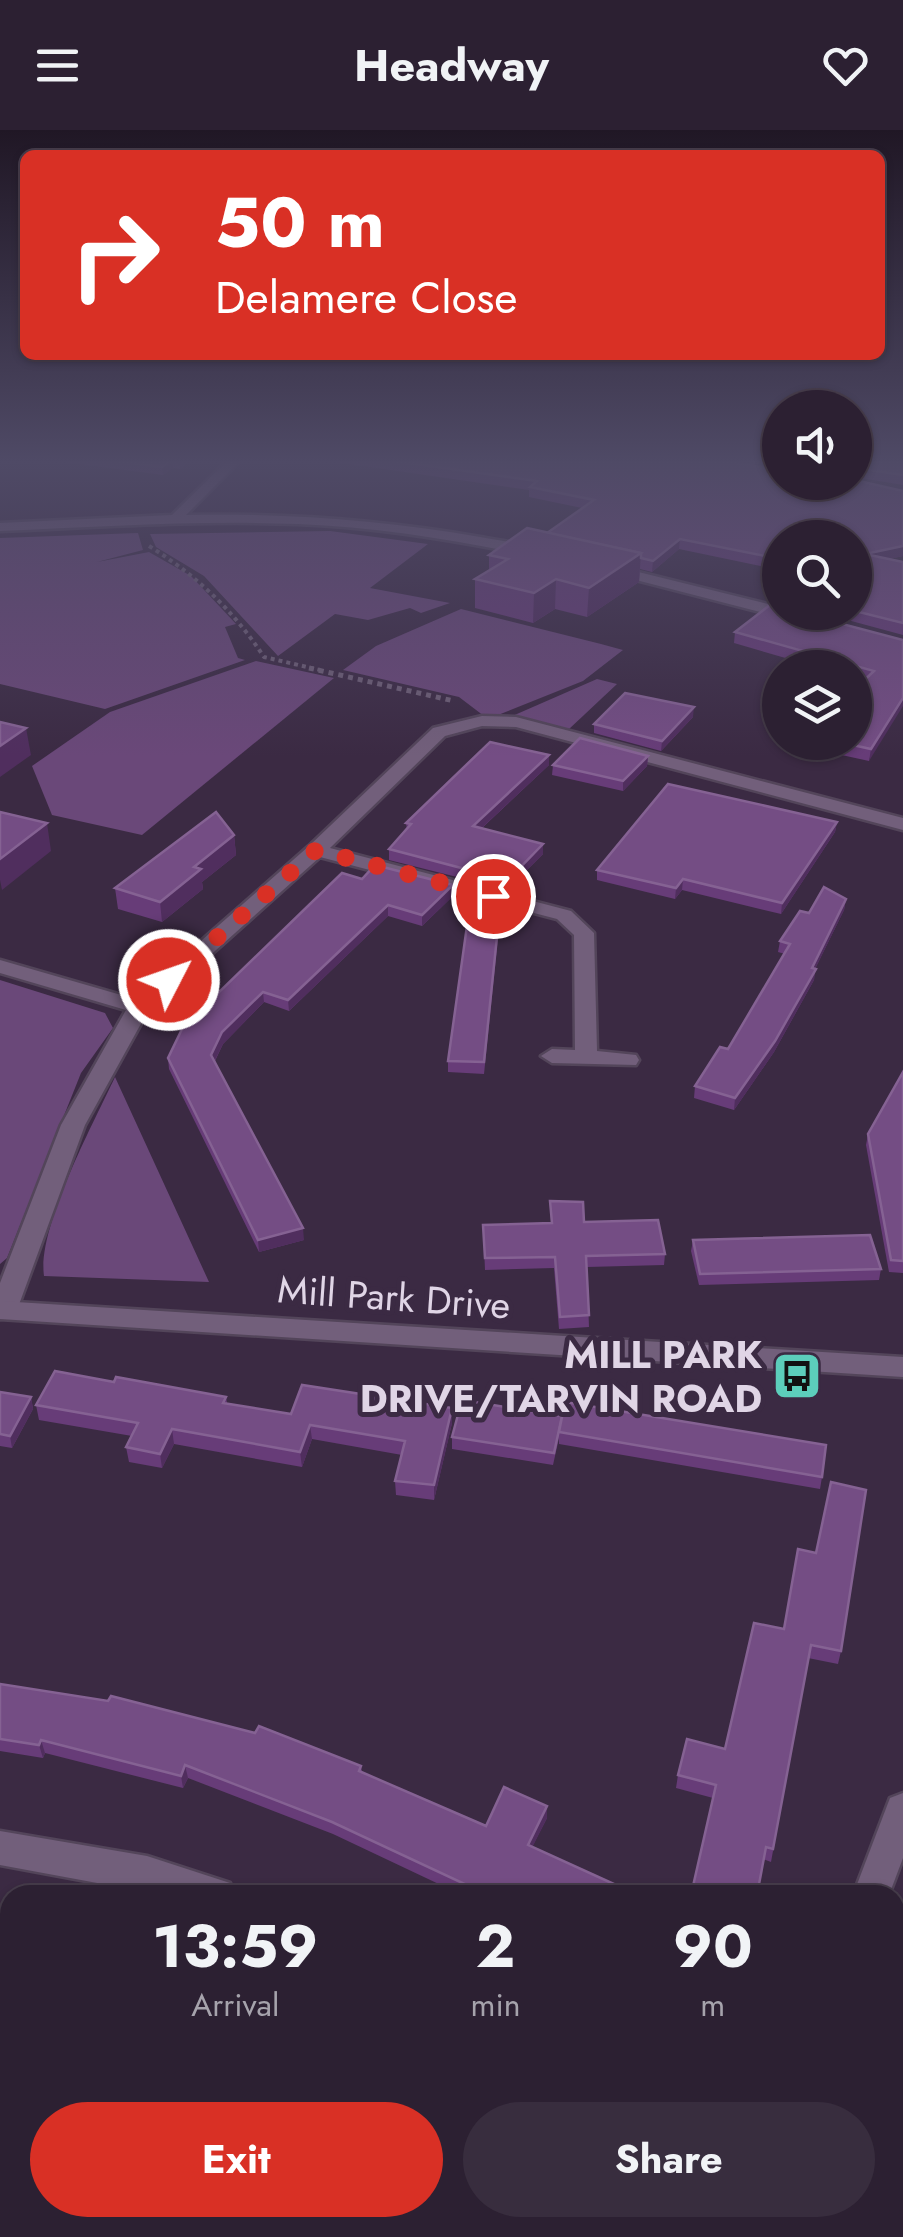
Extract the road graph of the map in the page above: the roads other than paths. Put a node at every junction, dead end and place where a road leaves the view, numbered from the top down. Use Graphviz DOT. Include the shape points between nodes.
graph roads {
  1 [pos="602,567"];
  2 [pos="762,607"];
  3 [pos="903,824"];
  4 [pos="316,850"];
  5 [pos="0,966"];
  6 [pos="139,1007"];
  7 [pos="552,1056"];
  8 [pos="586,1058"];
  9 [pos="628,1060"];
  10 [pos="2,1310"];
  11 [pos="901,1373"];
  12 [pos="903,1809"];
  13 [pos="0,1848"];
  14 [pos="187,1885"];
  15 [pos="875,1885"];
  1 -- 2 [label="street"];
  3 -- 4 [label="street" via="516,722 482,721 439,732"];
  4 -- 6 [label="street"];
  4 -- 8 [label="street" via="564,915 584,933"];
  5 -- 6 [label="street"];
  6 -- 10 [label="street" via="73,1125"];
  7 -- 8 [label="street"];
  8 -- 9 [label="street"];
  10 -- 11 [label="street, Mill Park Drive"];
  12 -- 15 [label="street"];
  13 -- 14 [label="street" via="147,1872"];
}
